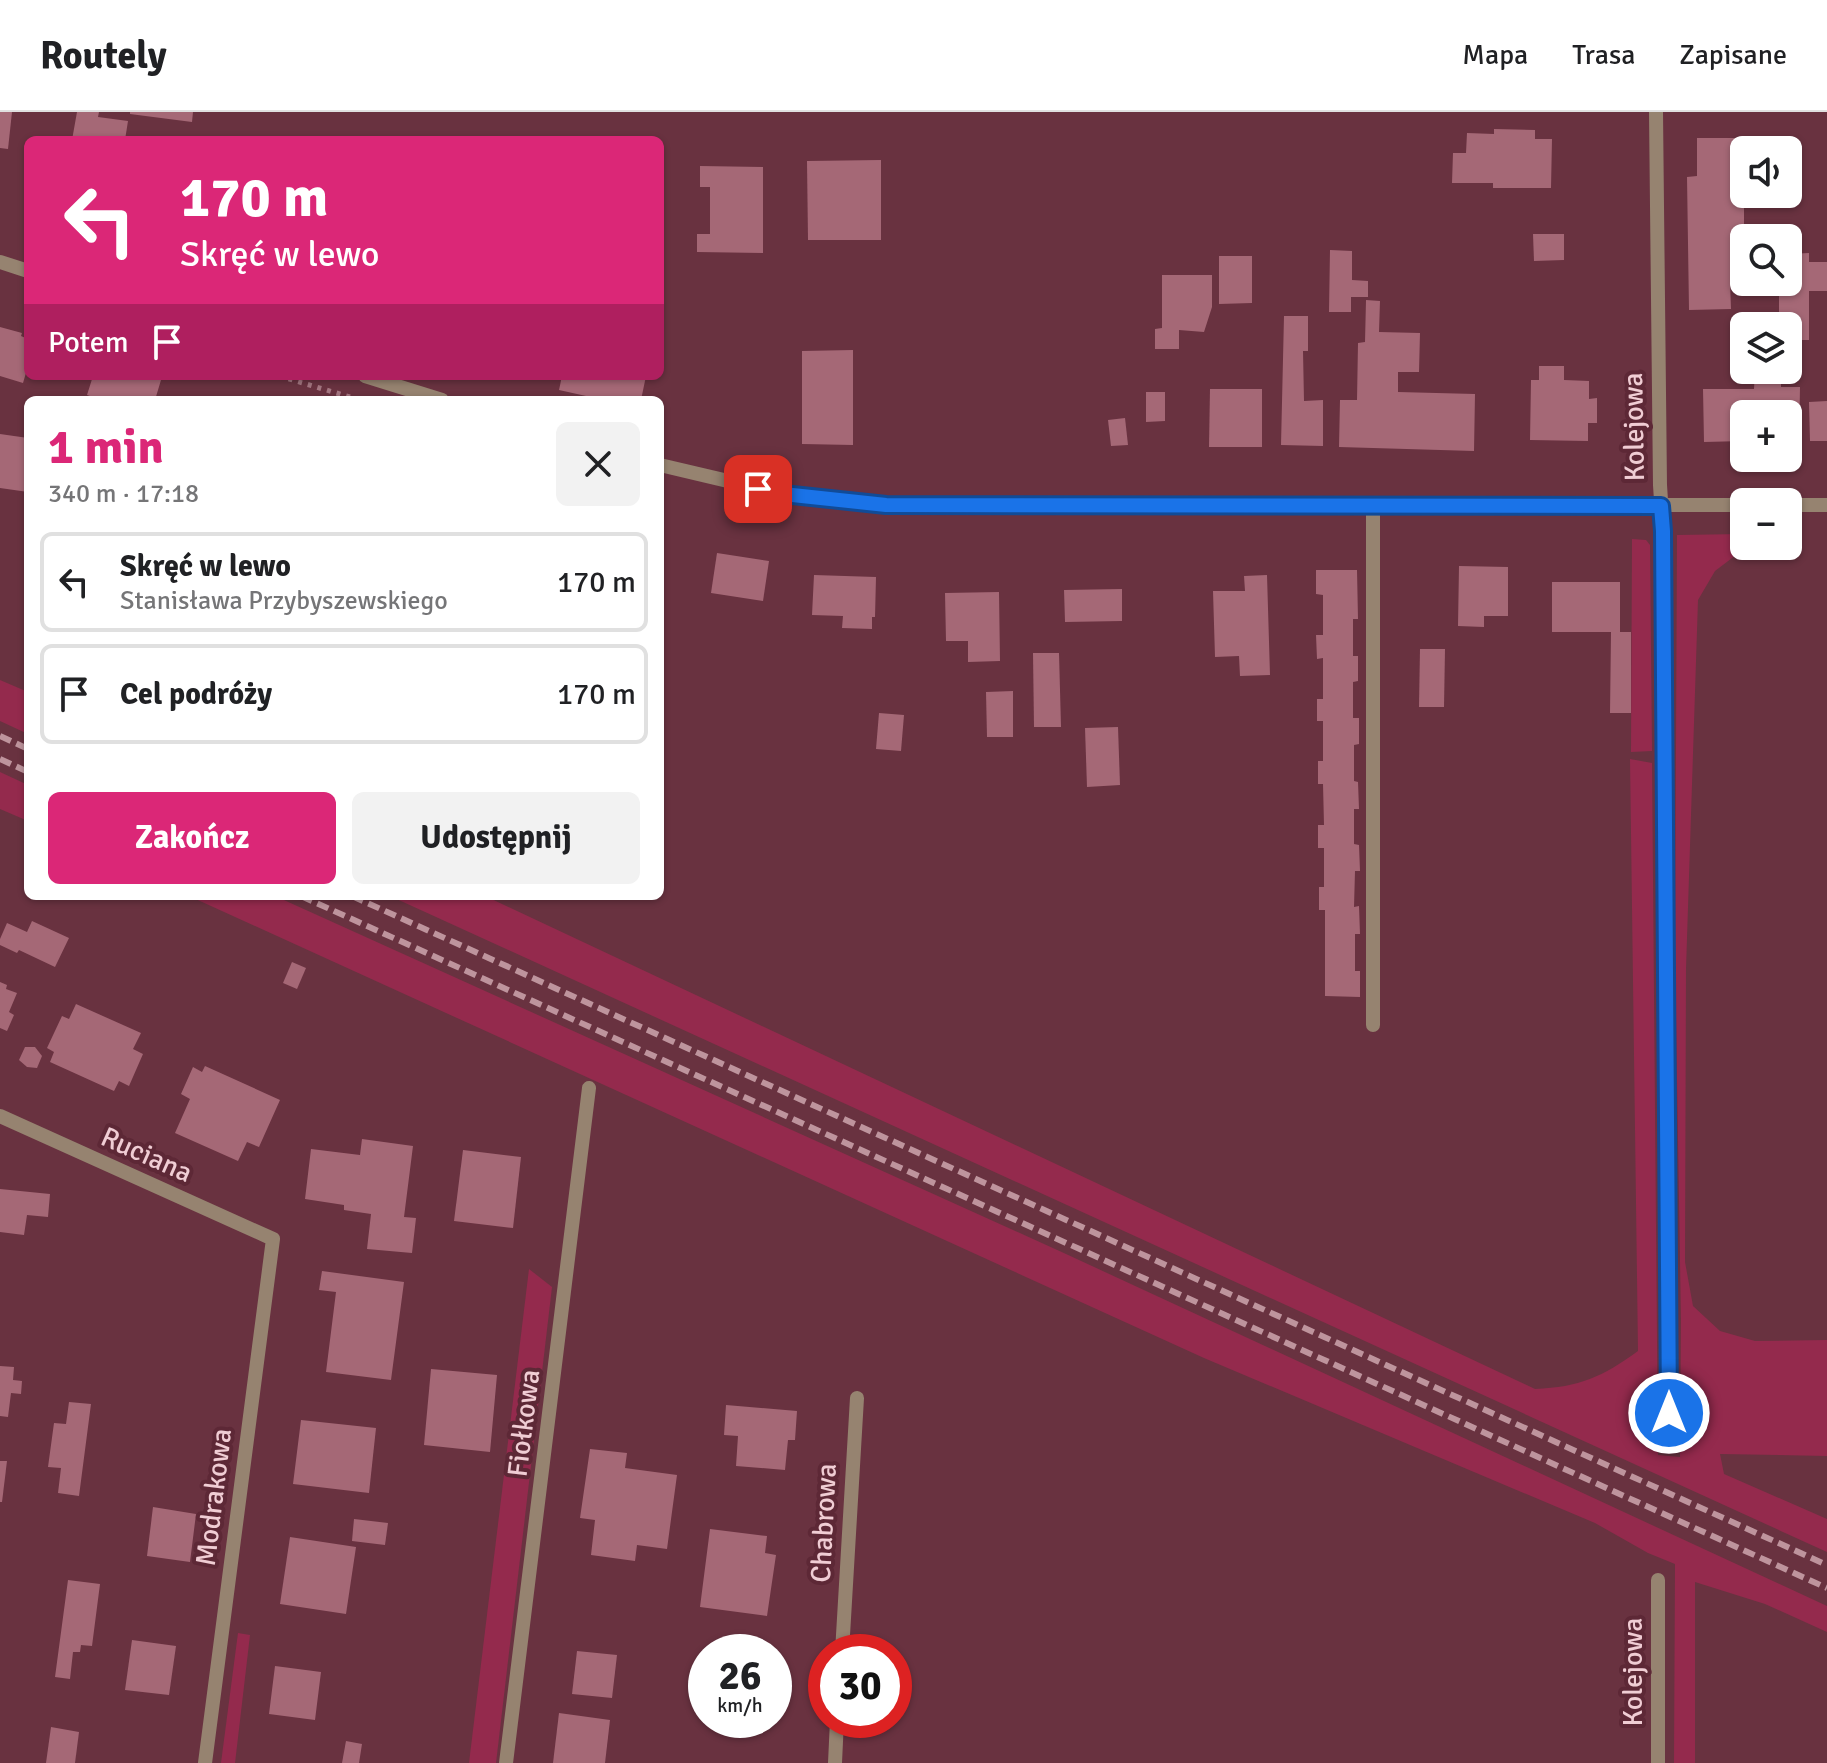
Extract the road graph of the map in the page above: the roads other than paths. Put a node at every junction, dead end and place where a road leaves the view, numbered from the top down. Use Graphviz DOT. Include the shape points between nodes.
graph roads {
  1 [pos="1656,112"];
  2 [pos="0,262"];
  3 [pos="24,270"];
  4 [pos="378,380"];
  5 [pos="429,396"];
  6 [pos="664,466"];
  7 [pos="1373,505"];
  8 [pos="1730,505"];
  9 [pos="1802,505"];
  10 [pos="1827,505"];
  11 [pos="1661,506"];
  12 [pos="1373,1025"];
  13 [pos="589,1088"];
  14 [pos="0,1116"];
  15 [pos="273,1239"];
  16 [pos="857,1398"];
  17 [pos="1669,1413"];
  18 [pos="1658,1580"];
  19 [pos="843,1634"];
  20 [pos="836,1738"];
  21 [pos="205,1763"];
  22 [pos="506,1763"];
  23 [pos="835,1763"];
  24 [pos="1658,1763"];
  1 -- 11 [label="street, Kolejowa"];
  2 -- 3 [label="street"];
  4 -- 5 [label="street"];
  6 -- 7 [label="street" via="783,494 886,505"];
  7 -- 11 [label="street"];
  7 -- 12 [label="street"];
  8 -- 11 [label="street"];
  9 -- 10 [label="street"];
  11 -- 17 [label="street, Kolejowa"];
  13 -- 22 [label="street, Fiołkowa"];
  14 -- 15 [label="street, Ruciana"];
  15 -- 21 [label="street, Modrakowa"];
  16 -- 19 [label="street, Chabrowa"];
  18 -- 24 [label="street, Kolejowa"];
  20 -- 23 [label="street"];
}
